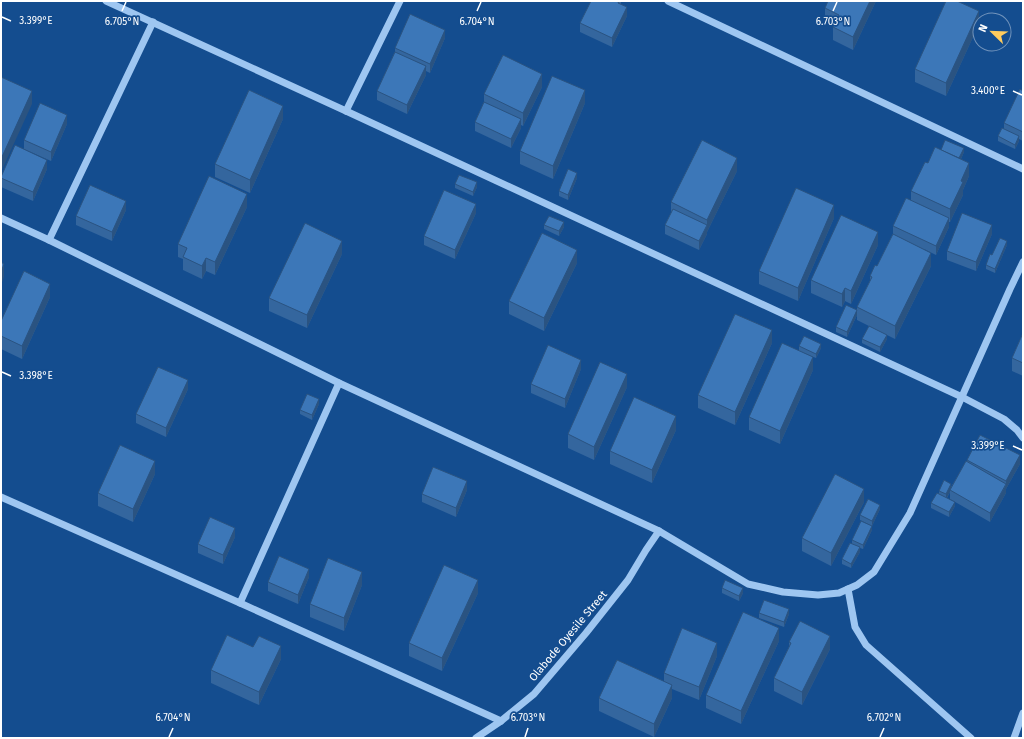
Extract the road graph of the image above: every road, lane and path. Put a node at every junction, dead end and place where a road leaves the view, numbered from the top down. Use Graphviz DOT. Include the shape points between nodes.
graph roads {
  1 [pos="106,1"];
  2 [pos="400,1"];
  3 [pos="668,1"];
  4 [pos="153,22"];
  5 [pos="346,111"];
  6 [pos="1023,170"];
  7 [pos="1,218"];
  8 [pos="49,240"];
  9 [pos="1023,262"];
  10 [pos="339,382"];
  11 [pos="962,397"];
  12 [pos="1023,438"];
  13 [pos="1,497"];
  14 [pos="659,531"];
  15 [pos="848,589"];
  16 [pos="240,603"];
  17 [pos="1023,713"];
  18 [pos="501,721"];
  19 [pos="476,738"];
  20 [pos="971,738"];
  21 [pos="1014,738"];
  1 -- 4 [label="street"];
  2 -- 5 [label="street"];
  3 -- 6 [label="street"];
  4 -- 5 [label="street"];
  4 -- 8 [label="street"];
  5 -- 11 [label="street"];
  7 -- 8 [label="street"];
  8 -- 10 [label="street"];
  9 -- 11 [label="street"];
  10 -- 14 [label="street"];
  10 -- 16 [label="street"];
  11 -- 12 [label="street" via="1004,419"];
  11 -- 15 [label="street" via="910,513 874,572"];
  13 -- 16 [label="street"];
  14 -- 15 [label="street" via="748,584 783,592 818,595 839,593"];
  14 -- 18 [label="street, Olabode Oyesile Street" via="628,580 586,633 534,694"];
  15 -- 20 [label="street" via="855,627 866,645"];
  16 -- 18 [label="street"];
  17 -- 21 [label="street"];
  18 -- 19 [label="street, Olabode Oyesile Street"];
}
